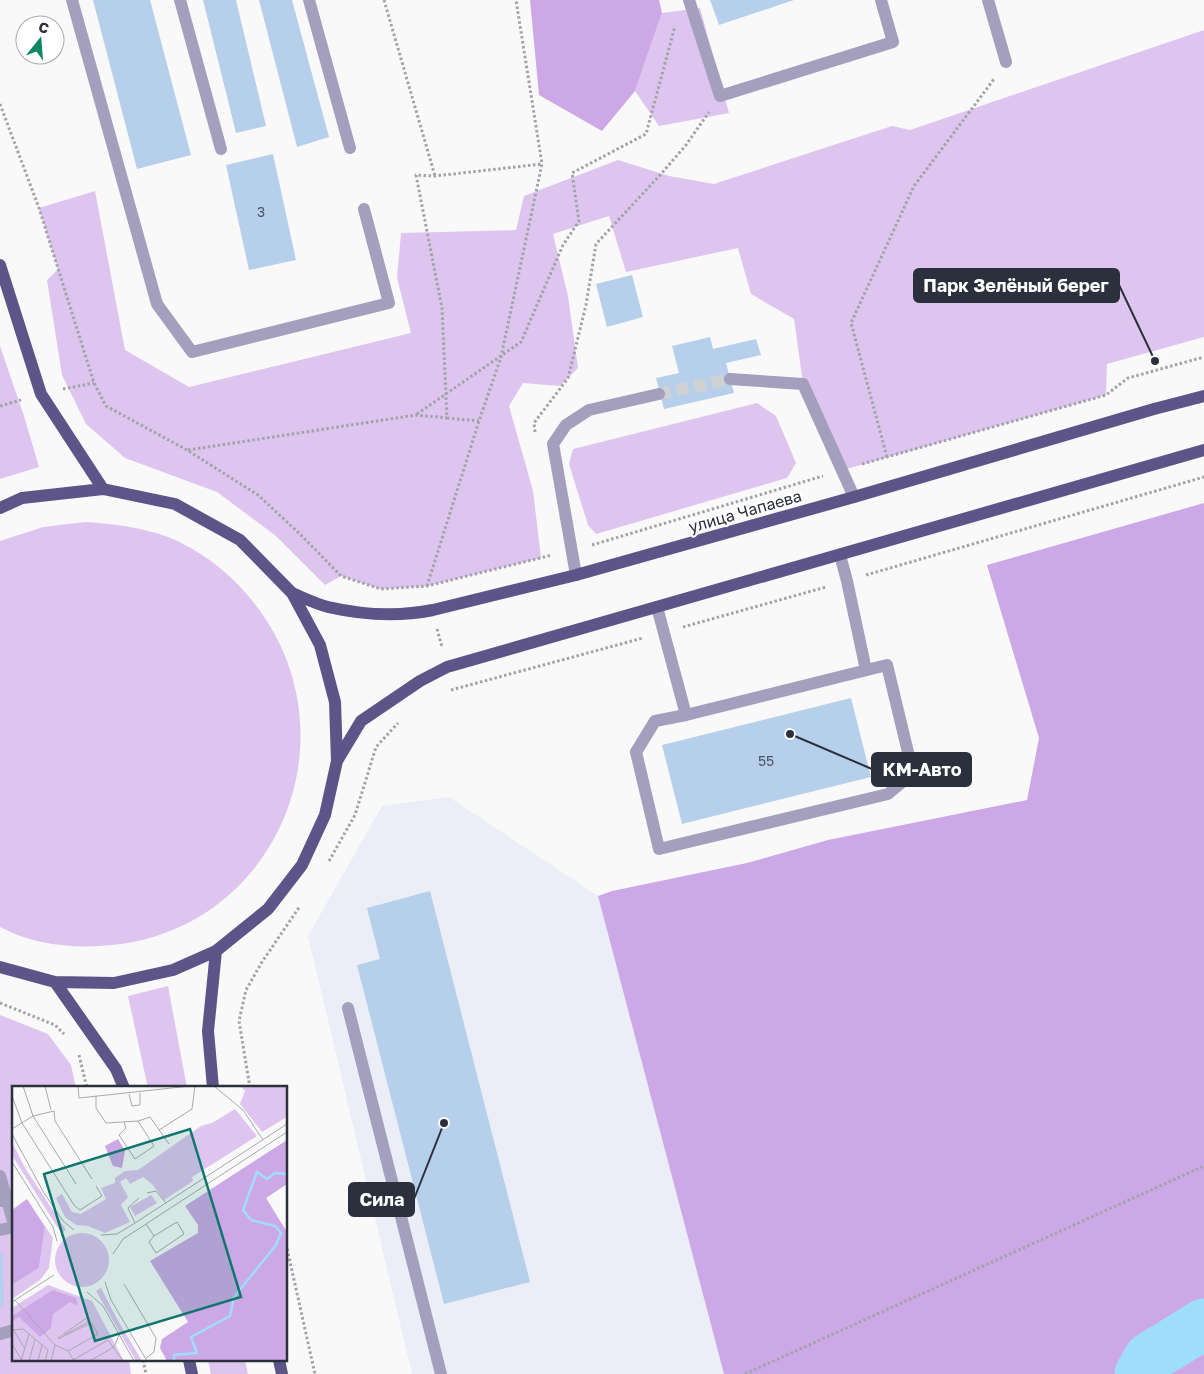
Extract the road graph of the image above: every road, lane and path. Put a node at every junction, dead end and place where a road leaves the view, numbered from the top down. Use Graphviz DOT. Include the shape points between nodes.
graph roads {
  1 [pos="72,0"];
  2 [pos="180,0"];
  3 [pos="310,0"];
  4 [pos="384,0"];
  5 [pos="516,0"];
  6 [pos="689,0"];
  7 [pos="881,0"];
  8 [pos="988,0"];
  9 [pos="676,22"];
  10 [pos="1006,62"];
  11 [pos="720,96"];
  12 [pos="0,104"];
  13 [pos="350,148"];
  14 [pos="221,149"];
  15 [pos="542,164"];
  16 [pos="435,176"];
  17 [pos="364,208"];
  18 [pos="0,265"];
  19 [pos="501,357"];
  20 [pos="1204,357"];
  21 [pos="730,379"];
  22 [pos="659,394"];
  23 [pos="445,395"];
  24 [pos="1204,396"];
  25 [pos="416,415"];
  26 [pos="447,418"];
  27 [pos="479,421"];
  28 [pos="535,432"];
  29 [pos="188,450"];
  30 [pos="1204,450"];
  31 [pos="887,457"];
  32 [pos="842,470"];
  33 [pos="1204,477"];
  34 [pos="102,489"];
  35 [pos="854,497"];
  36 [pos="0,508"];
  37 [pos="551,546"];
  38 [pos="572,551"];
  39 [pos="552,555"];
  40 [pos="840,556"];
  41 [pos="576,576"];
  42 [pos="847,581"];
  43 [pos="427,586"];
  44 [pos="292,593"];
  45 [pos="657,607"];
  46 [pos="433,610"];
  47 [pos="664,632"];
  48 [pos="447,667"];
  49 [pos="866,670"];
  50 [pos="452,690"];
  51 [pos="444,694"];
  52 [pos="686,714"];
  53 [pos="399,722"];
  54 [pos="336,761"];
  55 [pos="324,869"];
  56 [pos="304,899"];
  57 [pos="216,950"];
  58 [pos="0,967"];
  59 [pos="55,982"];
  60 [pos="0,1003"];
  61 [pos="348,1008"];
  62 [pos="68,1039"];
  63 [pos="78,1054"];
  64 [pos="86,1086"];
  65 [pos="123,1086"];
  66 [pos="213,1086"];
  67 [pos="250,1086"];
  68 [pos="1204,1166"];
  69 [pos="0,1176"];
  70 [pos="3,1200"];
  71 [pos="12,1221"];
  72 [pos="288,1253"];
  73 [pos="315,1374"];
  74 [pos="441,1374"];
  75 [pos="745,1374"];
  1 -- 17 [label="street" via="156,304 192,352 389,303"];
  2 -- 14 [label="street"];
  3 -- 13 [label="street"];
  4 -- 16 [label="path"];
  5 -- 15 [label="path"];
  6 -- 11 [label="street"];
  7 -- 11 [label="street" via="893,42"];
  8 -- 10 [label="street"];
  9 -- 19 [label="path" via="646,134 572,173 579,221 563,245 521,342"];
  10 -- 31 [label="path" via="914,186 850,323"];
  11 -- 28 [label="path" via="674,160 596,244 586,305 568,378 534,423"];
  12 -- 29 [label="path" via="39,208 94,383 106,406"];
  15 -- 16 [label="path"];
  15 -- 19 [label="path"];
  16 -- 23 [label="path" via="416,176 442,308"];
  18 -- 34 [label="main road" via="41,394"];
  19 -- 23 [label="path"];
  19 -- 27 [label="path"];
  20 -- 31 [label="path" via="1128,378 1106,395"];
  21 -- 32 [label="street" via="803,384"];
  22 -- 38 [label="street" via="589,410 566,425 553,444"];
  23 -- 25 [label="path"];
  23 -- 26 [label="path"];
  24 -- 35 [label="main road, улица Чапаева"];
  25 -- 26 [label="path"];
  25 -- 29 [label="path"];
  26 -- 27 [label="path"];
  27 -- 43 [label="path"];
  29 -- 43 [label="path" via="258,495 341,576 381,589"];
  30 -- 40 [label="main road"];
  31 -- 32 [label="path"];
  32 -- 35 [label="street"];
  32 -- 38 [label="path"];
  33 -- 42 [label="path"];
  34 -- 36 [label="main road" via="22,498"];
  34 -- 44 [label="main road" via="175,504 240,540"];
  35 -- 41 [label="main road, улица Чапаева"];
  37 -- 39 [label="path"];
  38 -- 39 [label="path"];
  38 -- 41 [label="street"];
  39 -- 43 [label="path"];
  40 -- 42 [label="street"];
  40 -- 45 [label="main road"];
  41 -- 46 [label="main road, улица Чапаева"];
  42 -- 47 [label="path"];
  42 -- 49 [label="street"];
  43 -- 46 [label="path"];
  44 -- 46 [label="main road, улица Чапаева" via="327,606 369,614 413,614"];
  44 -- 54 [label="main road" via="320,645 335,702"];
  45 -- 47 [label="street"];
  45 -- 48 [label="main road"];
  46 -- 48 [label="path"];
  47 -- 50 [label="path"];
  47 -- 52 [label="street"];
  48 -- 50 [label="path"];
  48 -- 54 [label="main road" via="420,681 361,722"];
  49 -- 52 [label="street"];
  49 -- 52 [label="street" via="887,665 913,772 900,784 888,794 659,850 636,752 655,721"];
  50 -- 51 [label="path"];
  53 -- 55 [label="path" via="376,747 355,815"];
  54 -- 57 [label="main road" via="325,815 302,865 268,909"];
  56 -- 67 [label="path" via="246,990 239,1021"];
  57 -- 59 [label="main road" via="173,970 114,983"];
  57 -- 66 [label="main road" via="208,1031"];
  58 -- 59 [label="main road"];
  59 -- 65 [label="main road" via="116,1070"];
  60 -- 62 [label="path" via="55,1026"];
  61 -- 74 [label="street"];
  63 -- 64 [label="path"];
  68 -- 75 [label="path"];
  69 -- 70 [label="street"];
  70 -- 71 [label="street"];
  72 -- 73 [label="path"];
}
